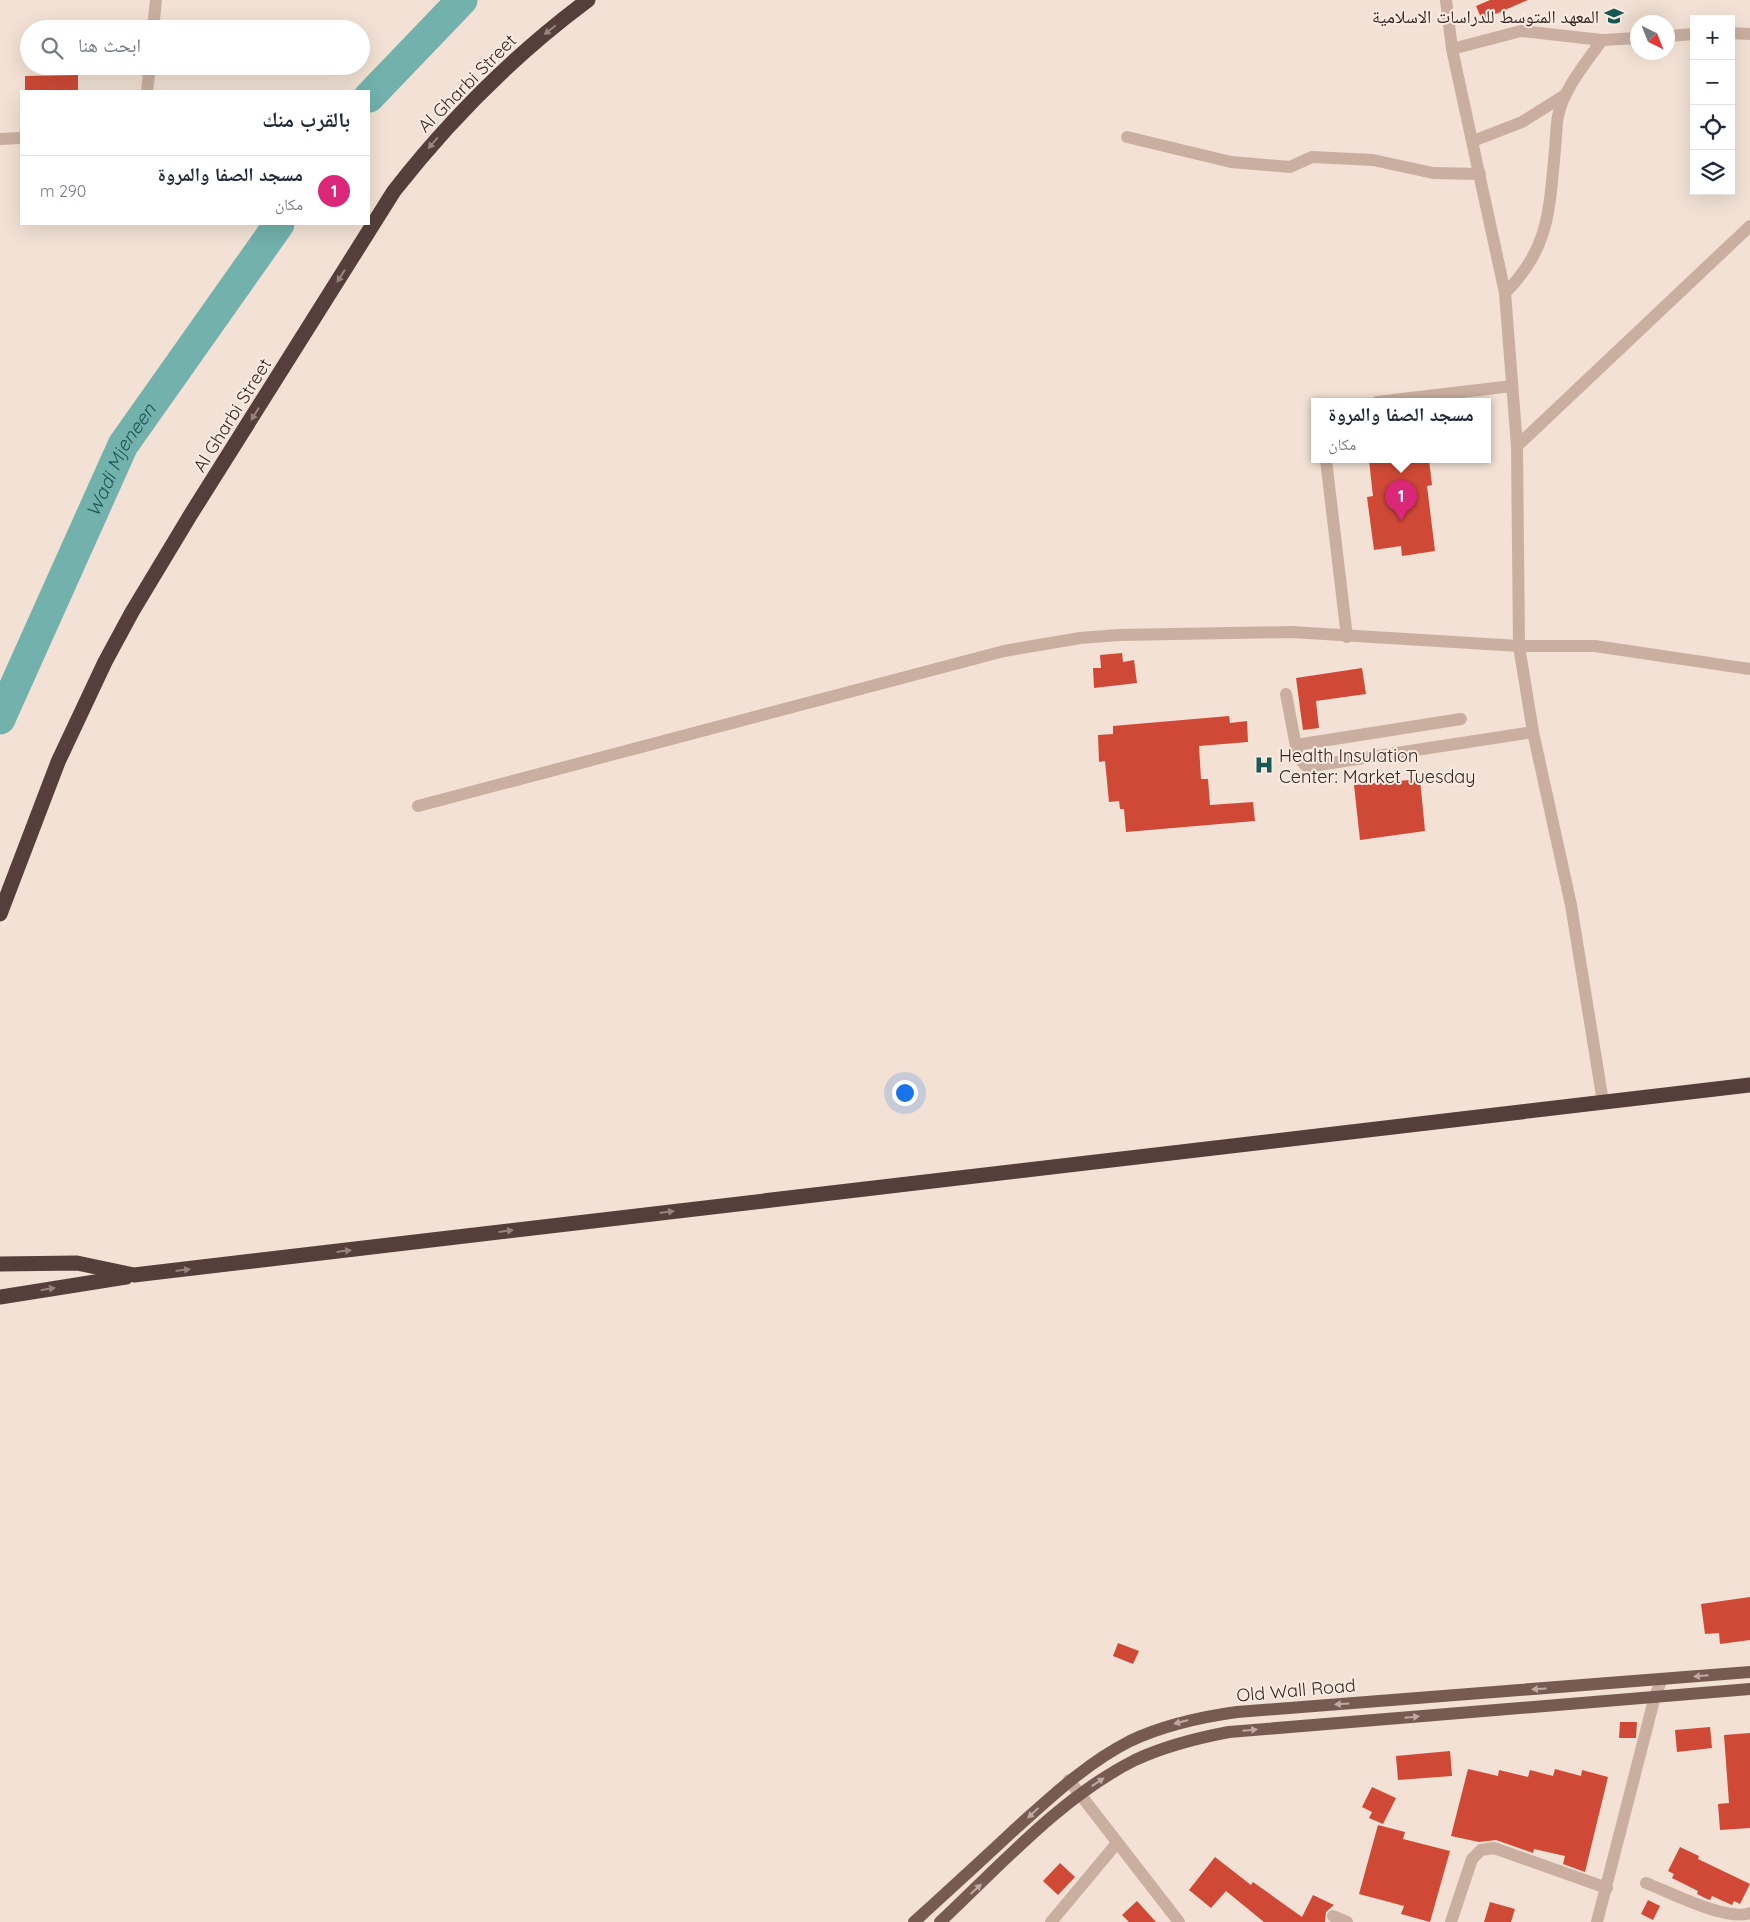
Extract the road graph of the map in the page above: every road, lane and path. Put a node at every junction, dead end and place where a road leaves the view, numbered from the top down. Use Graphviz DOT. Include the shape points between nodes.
graph roads {
  1 [pos="156,0"];
  2 [pos="588,0"];
  3 [pos="1446,0"];
  4 [pos="154,20"];
  5 [pos="1735,33"];
  6 [pos="1690,34"];
  7 [pos="1750,34"];
  8 [pos="1675,35"];
  9 [pos="1630,38"];
  10 [pos="1602,40"];
  11 [pos="1452,50"];
  12 [pos="149,75"];
  13 [pos="147,90"];
  14 [pos="1565,95"];
  15 [pos="1127,137"];
  16 [pos="20,138"];
  17 [pos="0,139"];
  18 [pos="1473,141"];
  19 [pos="1480,174"];
  20 [pos="1750,226"];
  21 [pos="1505,294"];
  22 [pos="1512,386"];
  23 [pos="1411,398"];
  24 [pos="1517,446"];
  25 [pos="1326,463"];
  26 [pos="1347,637"];
  27 [pos="1519,646"];
  28 [pos="1750,669"];
  29 [pos="1286,694"];
  30 [pos="1461,720"];
  31 [pos="1533,732"];
  32 [pos="1296,745"];
  33 [pos="418,806"];
  34 [pos="0,914"];
  35 [pos="1750,1085"];
  36 [pos="1603,1102"];
  37 [pos="0,1264"];
  38 [pos="134,1275"];
  39 [pos="0,1297"];
  40 [pos="1750,1672"];
  41 [pos="1662,1679"];
  42 [pos="1750,1689"];
  43 [pos="1655,1696"];
  44 [pos="1069,1780"];
  45 [pos="1080,1794"];
  46 [pos="1117,1842"];
  47 [pos="1646,1882"];
  48 [pos="1607,1888"];
  49 [pos="1750,1913"];
  50 [pos="1333,1916"];
  51 [pos="914,1922"];
  52 [pos="940,1922"];
  53 [pos="1051,1922"];
  54 [pos="1179,1922"];
  55 [pos="1348,1922"];
  56 [pos="1451,1922"];
  57 [pos="1597,1922"];
  1 -- 4 [label="street"];
  2 -- 34 [label="highway, Al Gharbi Street, one-way" via="532,44 473,99 394,191 132,612 58,762"];
  3 -- 11 [label="street"];
  5 -- 7 [label="street"];
  6 -- 8 [label="street"];
  9 -- 10 [label="street"];
  10 -- 11 [label="street" via="1521,31"];
  10 -- 14 [label="street"];
  11 -- 18 [label="street"];
  12 -- 13 [label="street"];
  14 -- 18 [label="street" via="1522,122"];
  14 -- 21 [label="street" via="1558,115 1548,220 1539,247 1523,275"];
  15 -- 19 [label="street" via="1231,162 1290,167 1312,157 1373,160 1433,173"];
  16 -- 17 [label="street"];
  18 -- 19 [label="street"];
  19 -- 21 [label="street"];
  20 -- 24 [label="street"];
  21 -- 22 [label="street"];
  22 -- 23 [label="street"];
  22 -- 24 [label="street"];
  24 -- 27 [label="street"];
  25 -- 26 [label="street"];
  26 -- 27 [label="street"];
  26 -- 33 [label="street" via="1292,632 1196,632 1118,635 1042,643"];
  27 -- 28 [label="street" via="1595,646"];
  27 -- 31 [label="street"];
  29 -- 32 [label="street"];
  30 -- 32 [label="street"];
  31 -- 32 [label="street" via="1312,766 1301,762"];
  31 -- 36 [label="street" via="1571,905"];
  35 -- 36 [label="highway"];
  38 -- 36 [label="highway, one-way"];
  37 -- 38 [label="highway" via="77,1263"];
  39 -- 38 [label="highway, one-way"];
  40 -- 41 [label="main road, Old Wall Road, one-way"];
  41 -- 43 [label="street"];
  41 -- 44 [label="main road, Old Wall Road, one-way" via="1200,1717 1131,1741"];
  42 -- 43 [label="main road, Old Wall Road"];
  45 -- 43 [label="main road, Old Wall Road, one-way" via="1151,1754 1197,1738 1229,1732"];
  43 -- 48 [label="street"];
  44 -- 45 [label="street"];
  44 -- 51 [label="main road, Old Wall Road, one-way"];
  45 -- 46 [label="street"];
  52 -- 45 [label="main road, Old Wall Road, one-way"];
  46 -- 53 [label="street"];
  46 -- 54 [label="street"];
  47 -- 49 [label="street" via="1723,1915 1745,1916"];
  48 -- 56 [label="street" via="1494,1848 1481,1850 1472,1858"];
  48 -- 57 [label="street"];
  50 -- 55 [label="street"];
}
